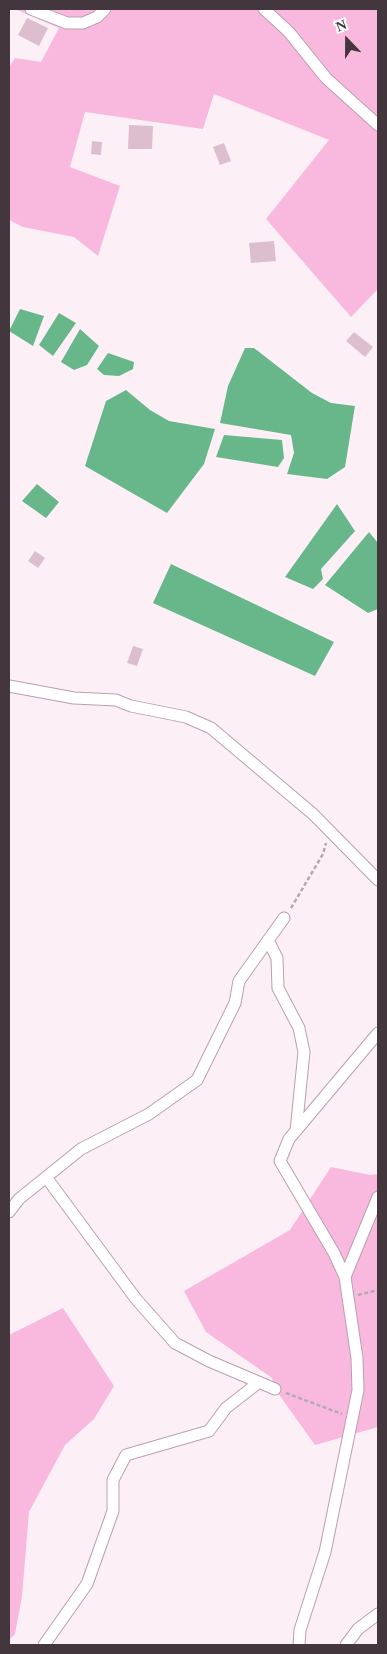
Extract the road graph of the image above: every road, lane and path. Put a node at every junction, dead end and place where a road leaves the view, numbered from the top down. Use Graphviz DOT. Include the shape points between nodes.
graph roads {
  1 [pos="31,9"];
  2 [pos="105,9"];
  3 [pos="264,9"];
  4 [pos="378,126"];
  5 [pos="9,686"];
  6 [pos="329,830"];
  7 [pos="378,880"];
  8 [pos="284,918"];
  9 [pos="268,940"];
  10 [pos="378,1032"];
  11 [pos="296,1131"];
  12 [pos="46,1177"];
  13 [pos="378,1197"];
  14 [pos="9,1212"];
  15 [pos="345,1277"];
  16 [pos="378,1290"];
  17 [pos="349,1300"];
  18 [pos="258,1383"];
  19 [pos="275,1389"];
  20 [pos="351,1417"];
  21 [pos="378,1614"];
  22 [pos="44,1645"];
  23 [pos="299,1645"];
  24 [pos="346,1645"];
  1 -- 2 [label="street" via="67,23 82,23"];
  3 -- 4 [label="street" via="289,32 326,78"];
  5 -- 6 [label="street" via="74,698 116,700 186,717 211,728"];
  6 -- 7 [label="street"];
  6 -- 8 [label="path" via="323,854"];
  8 -- 9 [label="street"];
  9 -- 11 [label="street" via="277,958 278,988 299,1028 304,1052"];
  9 -- 12 [label="street" via="239,981 236,1003 198,1080 149,1114 81,1149"];
  10 -- 11 [label="street"];
  11 -- 15 [label="street" via="280,1161"];
  12 -- 14 [label="street"];
  12 -- 18 [label="street" via="136,1299 175,1343"];
  13 -- 15 [label="street"];
  15 -- 17 [label="street"];
  16 -- 17 [label="path" via="369,1290"];
  17 -- 20 [label="street" via="358,1382"];
  18 -- 19 [label="street"];
  18 -- 22 [label="street" via="226,1408 209,1431 126,1456 113,1480 113,1511 87,1584"];
  19 -- 20 [label="path"];
  20 -- 23 [label="street" via="325,1552 300,1630"];
  21 -- 24 [label="street" via="358,1629"];
}
